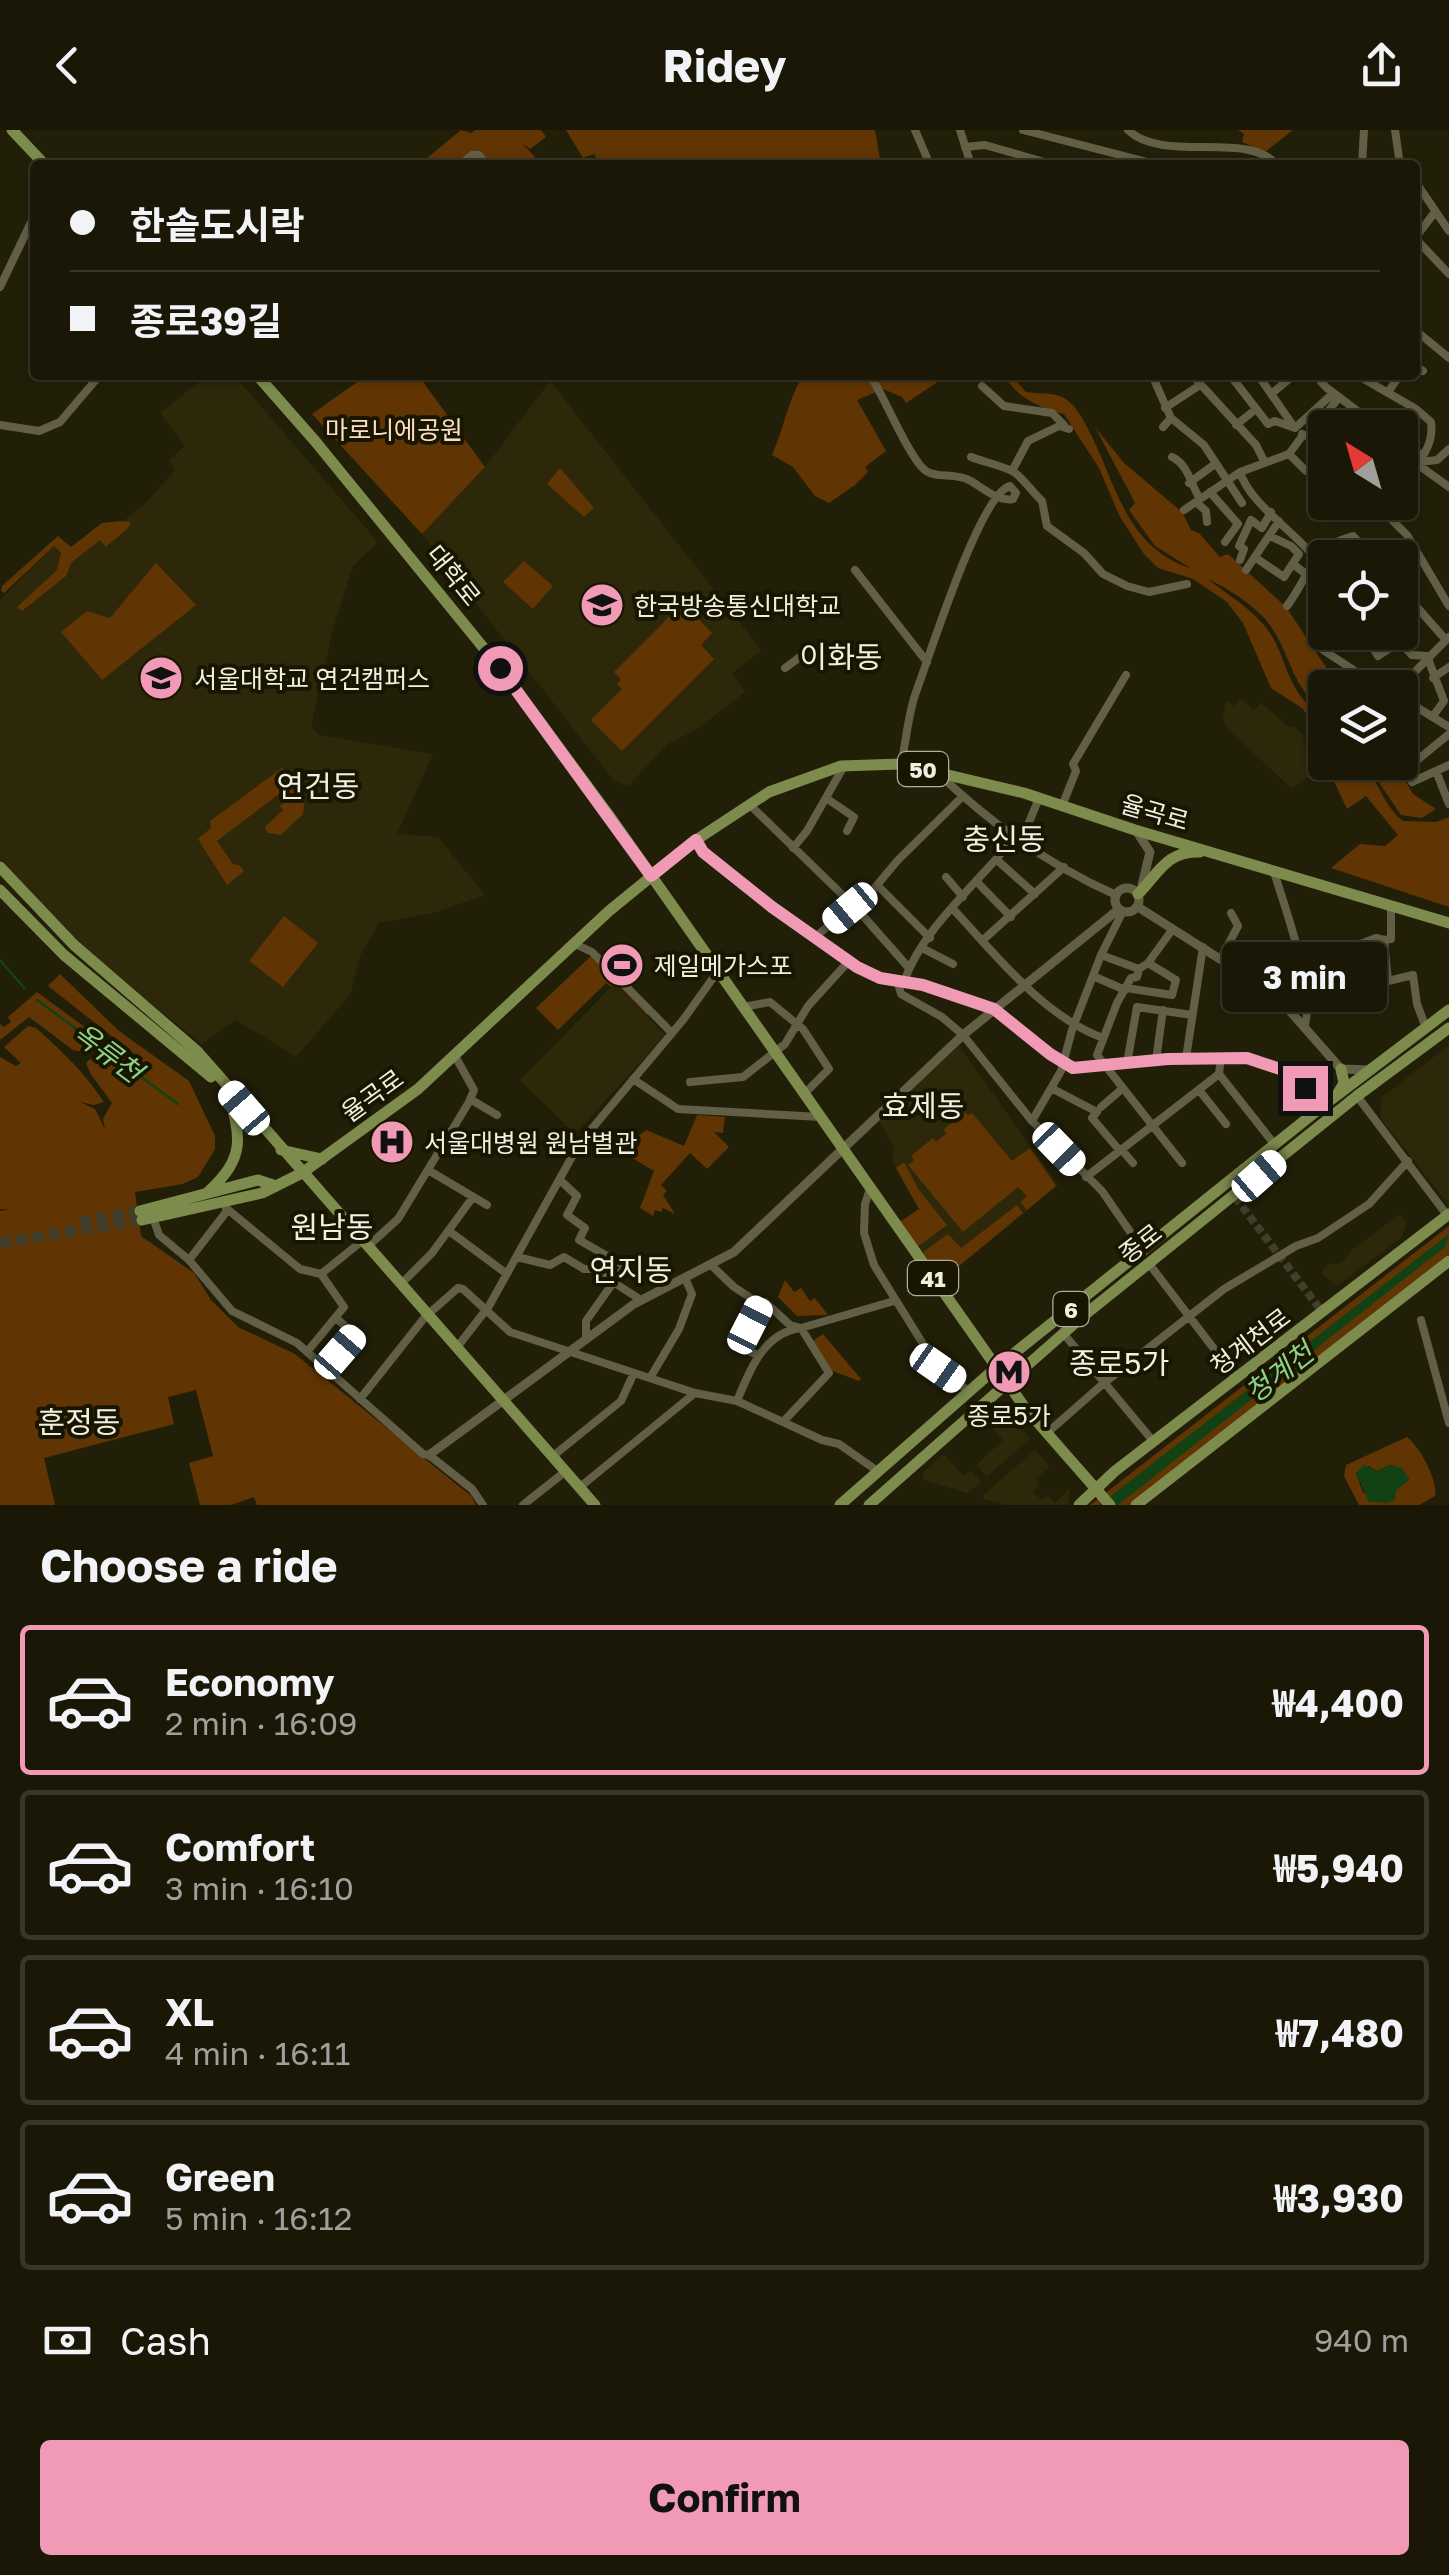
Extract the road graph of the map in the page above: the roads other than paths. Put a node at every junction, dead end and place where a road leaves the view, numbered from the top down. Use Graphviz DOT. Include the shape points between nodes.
graph roads {
  1 [pos="12,130"];
  2 [pos="915,130"];
  3 [pos="960,130"];
  4 [pos="1022,130"];
  5 [pos="1128,130"];
  6 [pos="1364,130"];
  7 [pos="1395,130"];
  8 [pos="965,147"];
  9 [pos="39,160"];
  10 [pos="928,160"];
  11 [pos="969,160"];
  12 [pos="1037,160"];
  13 [pos="1140,160"];
  14 [pos="1274,160"];
  15 [pos="1362,160"];
  16 [pos="1399,160"];
  17 [pos="1420,188"];
  18 [pos="1435,212"];
  19 [pos="30,224"];
  20 [pos="1449,231"];
  21 [pos="1420,232"];
  22 [pos="1420,243"];
  23 [pos="1449,274"];
  24 [pos="0,287"];
  25 [pos="1420,334"];
  26 [pos="1449,358"];
  27 [pos="96,380"];
  28 [pos="261,380"];
  29 [pos="873,380"];
  30 [pos="1154,380"];
  31 [pos="1196,380"];
  32 [pos="1234,380"];
  33 [pos="1261,380"];
  34 [pos="1288,380"];
  35 [pos="1322,380"];
  36 [pos="1366,380"];
  37 [pos="1396,380"];
  38 [pos="1200,385"];
  39 [pos="982,386"];
  40 [pos="1388,392"];
  41 [pos="1270,394"];
  42 [pos="1339,397"];
  43 [pos="1042,408"];
  44 [pos="1165,408"];
  45 [pos="1256,408"];
  46 [pos="1357,410"];
  47 [pos="1052,413"];
  48 [pos="1170,418"];
  49 [pos="1236,424"];
  50 [pos="0,425"];
  51 [pos="1163,427"];
  52 [pos="1295,428"];
  53 [pos="1306,436"];
  54 [pos="1449,448"];
  55 [pos="1289,454"];
  56 [pos="971,457"];
  57 [pos="1172,458"];
  58 [pos="1420,460"];
  59 [pos="1264,461"];
  60 [pos="1418,462"];
  61 [pos="1215,464"];
  62 [pos="1308,470"];
  63 [pos="1012,471"];
  64 [pos="1240,472"];
  65 [pos="1226,481"];
  66 [pos="1189,482"];
  67 [pos="1449,487"];
  68 [pos="1210,492"];
  69 [pos="997,497"];
  70 [pos="997,497"];
  71 [pos="997,497"];
  72 [pos="997,497"];
  73 [pos="1198,500"];
  74 [pos="1242,503"];
  75 [pos="1184,510"];
  76 [pos="1271,512"];
  77 [pos="1394,520"];
  78 [pos="1279,521"];
  79 [pos="1208,522"];
  80 [pos="1270,536"];
  81 [pos="1226,542"];
  82 [pos="1308,551"];
  83 [pos="1256,558"];
  84 [pos="1240,560"];
  85 [pos="1293,564"];
  86 [pos="855,570"];
  87 [pos="1246,570"];
  88 [pos="1307,574"];
  89 [pos="1187,584"];
  90 [pos="1288,606"];
  91 [pos="1449,606"];
  92 [pos="1418,608"];
  93 [pos="1447,639"];
  94 [pos="1322,650"];
  95 [pos="1407,650"];
  96 [pos="1427,656"];
  97 [pos="800,658"];
  98 [pos="927,662"];
  99 [pos="785,668"];
  100 [pos="1449,668"];
  101 [pos="1352,670"];
  102 [pos="1415,670"];
  103 [pos="1126,676"];
  104 [pos="1433,678"];
  105 [pos="1418,707"];
  106 [pos="1433,716"];
  107 [pos="1449,730"];
  108 [pos="1418,758"];
  109 [pos="902,764"];
  110 [pos="844,766"];
  111 [pos="1449,766"];
  112 [pos="1436,771"];
  113 [pos="936,772"];
  114 [pos="1412,782"];
  115 [pos="962,797"];
  116 [pos="826,798"];
  117 [pos="1039,798"];
  118 [pos="750,804"];
  119 [pos="1449,804"];
  120 [pos="1062,806"];
  121 [pos="1134,830"];
  122 [pos="847,832"];
  123 [pos="696,840"];
  124 [pos="1020,840"];
  125 [pos="792,848"];
  126 [pos="1214,852"];
  127 [pos="997,860"];
  128 [pos="0,867"];
  129 [pos="1064,867"];
  130 [pos="1273,870"];
  131 [pos="651,876"];
  132 [pos="946,877"];
  133 [pos="978,882"];
  134 [pos="877,885"];
  135 [pos="0,890"];
  136 [pos="1036,894"];
  137 [pos="1116,894"];
  138 [pos="1137,897"];
  139 [pos="964,898"];
  140 [pos="1391,906"];
  141 [pos="857,908"];
  142 [pos="953,910"];
  143 [pos="1121,910"];
  144 [pos="1231,913"];
  145 [pos="1011,917"];
  146 [pos="1449,923"];
  147 [pos="1172,930"];
  148 [pos="814,938"];
  149 [pos="930,938"];
  150 [pos="984,940"];
  151 [pos="1384,940"];
  152 [pos="574,944"];
  153 [pos="1355,946"];
  154 [pos="922,948"];
  155 [pos="1204,948"];
  156 [pos="1101,954"];
  157 [pos="1221,958"];
  158 [pos="848,962"];
  159 [pos="1148,963"];
  160 [pos="953,964"];
  161 [pos="908,968"];
  162 [pos="1139,969"];
  163 [pos="718,971"];
  164 [pos="1093,976"];
  165 [pos="901,983"];
  166 [pos="1028,985"];
  167 [pos="1125,989"];
  168 [pos="1305,989"];
  169 [pos="1104,997"];
  170 [pos="1283,1001"];
  171 [pos="1117,1004"];
  172 [pos="743,1007"];
  173 [pos="994,1009"];
  174 [pos="1163,1010"];
  175 [pos="1449,1010"];
  176 [pos="1192,1015"];
  177 [pos="797,1024"];
  178 [pos="1074,1026"];
  179 [pos="1304,1027"];
  180 [pos="1426,1028"];
  181 [pos="1449,1028"];
  182 [pos="672,1033"];
  183 [pos="963,1036"];
  184 [pos="1103,1038"];
  185 [pos="775,1052"];
  186 [pos="455,1056"];
  187 [pos="1221,1057"];
  188 [pos="1186,1058"];
  189 [pos="1156,1060"];
  190 [pos="1063,1063"];
  191 [pos="1128,1063"];
  192 [pos="1105,1065"];
  193 [pos="1340,1069"];
  194 [pos="1370,1070"];
  195 [pos="1219,1074"];
  196 [pos="633,1079"];
  197 [pos="690,1082"];
  198 [pos="227,1088"];
  199 [pos="1052,1089"];
  200 [pos="1122,1089"];
  201 [pos="1199,1090"];
  202 [pos="804,1094"];
  203 [pos="1337,1095"];
  204 [pos="1356,1096"];
  205 [pos="470,1100"];
  206 [pos="1324,1105"];
  207 [pos="1100,1106"];
  208 [pos="497,1115"];
  209 [pos="820,1117"];
  210 [pos="1032,1120"];
  211 [pos="1226,1124"];
  212 [pos="1153,1127"];
  213 [pos="1275,1145"];
  214 [pos="843,1149"];
  215 [pos="281,1150"];
  216 [pos="1121,1151"];
  217 [pos="322,1159"];
  218 [pos="1408,1161"];
  219 [pos="1182,1163"];
  220 [pos="1132,1164"];
  221 [pos="428,1170"];
  222 [pos="302,1173"];
  223 [pos="1086,1177"];
  224 [pos="560,1180"];
  225 [pos="273,1185"];
  226 [pos="870,1188"];
  227 [pos="202,1197"];
  228 [pos="473,1197"];
  229 [pos="488,1205"];
  230 [pos="225,1206"];
  231 [pos="145,1216"];
  232 [pos="1448,1216"];
  233 [pos="449,1231"];
  234 [pos="365,1244"];
  235 [pos="1144,1252"];
  236 [pos="517,1257"];
  237 [pos="189,1260"];
  238 [pos="1449,1261"];
  239 [pos="711,1264"];
  240 [pos="1150,1265"];
  241 [pos="321,1274"];
  242 [pos="507,1274"];
  243 [pos="685,1278"];
  244 [pos="614,1283"];
  245 [pos="401,1284"];
  246 [pos="641,1300"];
  247 [pos="894,1301"];
  248 [pos="760,1304"];
  249 [pos="485,1311"];
  250 [pos="428,1314"];
  251 [pos="1191,1317"];
  252 [pos="336,1318"];
  253 [pos="1421,1320"];
  254 [pos="801,1328"];
  255 [pos="1063,1333"];
  256 [pos="586,1338"];
  257 [pos="458,1346"];
  258 [pos="566,1351"];
  259 [pos="307,1352"];
  260 [pos="758,1355"];
  261 [pos="997,1367"];
  262 [pos="326,1369"];
  263 [pos="634,1373"];
  264 [pos="650,1378"];
  265 [pos="1237,1379"];
  266 [pos="1008,1383"];
  267 [pos="1104,1383"];
  268 [pos="970,1392"];
  269 [pos="695,1393"];
  270 [pos="360,1399"];
  271 [pos="503,1399"];
  272 [pos="737,1401"];
  273 [pos="783,1422"];
  274 [pos="1449,1423"];
  275 [pos="1047,1433"];
  276 [pos="1152,1441"];
  277 [pos="429,1455"];
  278 [pos="552,1456"];
  279 [pos="876,1470"];
  280 [pos="566,1471"];
  281 [pos="580,1487"];
  282 [pos="1097,1490"];
  283 [pos="484,1505"];
  284 [pos="524,1505"];
  285 [pos="594,1505"];
  286 [pos="840,1505"];
  287 [pos="869,1505"];
  288 [pos="1078,1505"];
  289 [pos="1110,1505"];
  290 [pos="1136,1505"];
  1 -- 9 [label="main road"];
  2 -- 10 [label="street"];
  3 -- 8 [label="street"];
  4 -- 13 [label="street"];
  5 -- 14 [label="street" via="1160,144 1239,146"];
  6 -- 15 [label="street"];
  7 -- 16 [label="street"];
  8 -- 11 [label="street"];
  8 -- 12 [label="street"];
  17 -- 18 [label="street"];
  18 -- 20 [label="street"];
  18 -- 21 [label="street"];
  19 -- 24 [label="street"];
  22 -- 23 [label="street"];
  25 -- 26 [label="street"];
  27 -- 50 [label="street" via="60,422 39,431"];
  28 -- 131 [label="main road, 대학로 / 41" via="500,668"];
  29 -- 69 [label="street" via="927,472 959,474"];
  30 -- 44 [label="street"];
  31 -- 38 [label="street"];
  32 -- 45 [label="street"];
  33 -- 41 [label="street"];
  34 -- 41 [label="street"];
  35 -- 42 [label="street"];
  36 -- 40 [label="street"];
  37 -- 40 [label="street"];
  38 -- 44 [label="street"];
  38 -- 49 [label="street"];
  39 -- 47 [label="street" via="1004,406"];
  40 -- 58 [label="street" via="1431,422 1433,436"];
  41 -- 52 [label="street"];
  42 -- 46 [label="street"];
  42 -- 52 [label="street" via="1329,397"];
  42 -- 53 [label="street"];
  43 -- 47 [label="street"];
  44 -- 48 [label="street"];
  45 -- 49 [label="street"];
  45 -- 52 [label="street" via="1268,424 1276,420"];
  47 -- 63 [label="street" via="1063,427 1028,441"];
  48 -- 51 [label="street"];
  48 -- 61 [label="street"];
  49 -- 59 [label="street"];
  52 -- 53 [label="street"];
  53 -- 55 [label="street"];
  54 -- 58 [label="street" via="1443,460"];
  55 -- 59 [label="street"];
  55 -- 62 [label="street"];
  56 -- 63 [label="street"];
  57 -- 66 [label="street" via="1185,467"];
  58 -- 60 [label="street"];
  58 -- 67 [label="street"];
  59 -- 64 [label="street"];
  61 -- 65 [label="street"];
  61 -- 66 [label="street"];
  63 -- 89 [label="street" via="1042,501 1049,528 1110,578 1148,592"];
  64 -- 65 [label="street"];
  64 -- 76 [label="street" via="1248,493"];
  65 -- 68 [label="street"];
  65 -- 74 [label="street"];
  66 -- 73 [label="street"];
  68 -- 73 [label="street"];
  68 -- 81 [label="street" via="1238,524"];
  70 -- 71 [label="street" via="1004,500 1015,497 1005,486"];
  72 -- 98 [label="street" via="956,575"];
  73 -- 75 [label="street"];
  73 -- 79 [label="street"];
  76 -- 78 [label="street"];
  76 -- 84 [label="street" via="1262,528 1251,520"];
  77 -- 91 [label="street"];
  78 -- 80 [label="street"];
  78 -- 82 [label="street"];
  80 -- 83 [label="street"];
  80 -- 85 [label="street" via="1299,554"];
  83 -- 85 [label="street" via="1284,577"];
  83 -- 87 [label="street"];
  85 -- 88 [label="street"];
  86 -- 98 [label="street"];
  88 -- 90 [label="street"];
  92 -- 93 [label="street"];
  93 -- 96 [label="street"];
  94 -- 101 [label="street"];
  95 -- 96 [label="street"];
  96 -- 102 [label="street"];
  96 -- 104 [label="street"];
  97 -- 99 [label="street"];
  98 -- 109 [label="street"];
  100 -- 104 [label="street"];
  103 -- 120 [label="street" via="1080,748"];
  104 -- 106 [label="street" via="1444,701"];
  105 -- 106 [label="street"];
  106 -- 107 [label="street"];
  107 -- 108 [label="street"];
  109 -- 110 [label="main road, 율곡로 / 50"];
  109 -- 113 [label="main road, 율곡로 / 50"];
  110 -- 116 [label="street"];
  110 -- 118 [label="main road, 율곡로 / 50"];
  111 -- 112 [label="street"];
  112 -- 114 [label="street"];
  112 -- 119 [label="street"];
  113 -- 115 [label="street"];
  113 -- 117 [label="main road, 율곡로 / 50"];
  115 -- 124 [label="street"];
  115 -- 134 [label="street"];
  116 -- 122 [label="street" via="854,817"];
  116 -- 125 [label="street"];
  117 -- 120 [label="main road, 율곡로 / 50"];
  117 -- 124 [label="street"];
  118 -- 123 [label="main road, 율곡로 / 50"];
  118 -- 125 [label="street"];
  120 -- 121 [label="main road, 율곡로 / 50"];
  121 -- 126 [label="main road, 율곡로 / 50"];
  121 -- 138 [label="street" via="1150,852"];
  123 -- 131 [label="main road, 율곡로 / 50"];
  123 -- 148 [label="street"];
  124 -- 127 [label="street"];
  124 -- 129 [label="street"];
  125 -- 141 [label="street"];
  126 -- 130 [label="main road, 율곡로 / 50"];
  126 -- 138 [label="main road" via="1177,855"];
  127 -- 133 [label="street"];
  127 -- 136 [label="street"];
  128 -- 198 [label="main road" via="74,945 186,1040"];
  129 -- 136 [label="street"];
  129 -- 137 [label="street"];
  130 -- 140 [label="main road, 율곡로 / 50"];
  130 -- 168 [label="street"];
  131 -- 152 [label="main road, 율곡로 / 50"];
  131 -- 163 [label="main road, 대학로 / 41"];
  132 -- 139 [label="street"];
  133 -- 139 [label="street"];
  133 -- 145 [label="street"];
  134 -- 141 [label="street"];
  134 -- 149 [label="street"];
  135 -- 198 [label="main road" via="64,955"];
  136 -- 145 [label="street"];
  137 -- 138 [label="street" via="1126,888"];
  137 -- 143 [label="street"];
  138 -- 143 [label="street"];
  138 -- 147 [label="street"];
  139 -- 142 [label="street"];
  140 -- 146 [label="main road, 율곡로 / 50"];
  140 -- 151 [label="street" via="1391,939"];
  141 -- 148 [label="street"];
  141 -- 161 [label="street"];
  142 -- 149 [label="street"];
  142 -- 150 [label="street"];
  143 -- 156 [label="street"];
  143 -- 166 [label="street"];
  144 -- 157 [label="street" via="1238,926"];
  145 -- 150 [label="street"];
  147 -- 155 [label="street"];
  147 -- 159 [label="street"];
  148 -- 158 [label="street"];
  149 -- 154 [label="street"];
  150 -- 166 [label="street"];
  151 -- 153 [label="street"];
  151 -- 180 [label="street" via="1388,981 1413,975"];
  152 -- 182 [label="street" via="592,952"];
  152 -- 186 [label="main road, 율곡로 / 50"];
  154 -- 160 [label="street"];
  154 -- 161 [label="street"];
  155 -- 157 [label="street"];
  155 -- 176 [label="street"];
  156 -- 162 [label="street"];
  156 -- 164 [label="street"];
  157 -- 170 [label="street"];
  158 -- 165 [label="street"];
  158 -- 177 [label="street"];
  159 -- 162 [label="street"];
  159 -- 167 [label="street" via="1176,980 1172,995"];
  161 -- 165 [label="street"];
  162 -- 167 [label="street"];
  163 -- 172 [label="main road, 대학로 / 41"];
  163 -- 182 [label="street"];
  164 -- 167 [label="street"];
  164 -- 178 [label="street"];
  165 -- 173 [label="street"];
  165 -- 183 [label="street" via="901,994"];
  166 -- 173 [label="street"];
  166 -- 178 [label="street"];
  167 -- 171 [label="street"];
  168 -- 170 [label="street"];
  168 -- 179 [label="street"];
  169 -- 171 [label="street"];
  170 -- 179 [label="street"];
  171 -- 184 [label="street"];
  172 -- 177 [label="street" via="770,1002"];
  172 -- 185 [label="main road, 대학로 / 41"];
  173 -- 183 [label="street"];
  173 -- 190 [label="street"];
  174 -- 176 [label="street"];
  174 -- 189 [label="street"];
  174 -- 191 [label="street" via="1137,1006"];
  175 -- 180 [label="main road, 종로 / 6"];
  176 -- 188 [label="street"];
  177 -- 185 [label="street"];
  177 -- 202 [label="street" via="829,1069"];
  178 -- 184 [label="street"];
  178 -- 190 [label="street"];
  179 -- 193 [label="street"];
  180 -- 194 [label="main road, 종로 / 6"];
  181 -- 204 [label="main road, 종로 / 6"];
  182 -- 196 [label="street"];
  183 -- 210 [label="street"];
  183 -- 214 [label="street"];
  184 -- 192 [label="street" via="1098,1055"];
  185 -- 197 [label="street" via="743,1077"];
  185 -- 202 [label="main road, 대학로 / 41"];
  186 -- 205 [label="street" via="474,1090"];
  186 -- 217 [label="main road, 율곡로 / 50"];
  187 -- 188 [label="street"];
  187 -- 195 [label="street"];
  187 -- 206 [label="street" via="1283,1070"];
  188 -- 189 [label="street"];
  189 -- 191 [label="street"];
  190 -- 192 [label="street"];
  190 -- 199 [label="street"];
  191 -- 192 [label="street"];
  192 -- 200 [label="street"];
  193 -- 194 [label="street"];
  193 -- 203 [label="main road" via="1344,1083"];
  194 -- 203 [label="main road, 종로 / 6"];
  195 -- 201 [label="street"];
  195 -- 213 [label="street"];
  196 -- 209 [label="street" via="678,1109"];
  196 -- 224 [label="street"];
  198 -- 215 [label="main road"];
  198 -- 227 [label="main road" via="239,1147 231,1168"];
  199 -- 210 [label="street"];
  199 -- 216 [label="street" via="1096,1112 1092,1118"];
  200 -- 207 [label="street"];
  200 -- 212 [label="street"];
  201 -- 211 [label="street"];
  201 -- 212 [label="street"];
  202 -- 209 [label="main road, 대학로 / 41"];
  203 -- 206 [label="main road, 종로 / 6"];
  204 -- 218 [label="street"];
  204 -- 240 [label="main road, 종로 / 6"];
  205 -- 208 [label="street"];
  205 -- 221 [label="street"];
  206 -- 213 [label="main road, 종로 / 6"];
  209 -- 214 [label="main road, 대학로 / 41"];
  210 -- 223 [label="street"];
  212 -- 216 [label="street"];
  212 -- 219 [label="street"];
  213 -- 235 [label="main road, 종로 / 6"];
  214 -- 226 [label="main road, 대학로 / 41"];
  214 -- 239 [label="street" via="734,1252"];
  215 -- 217 [label="main road"];
  215 -- 222 [label="main road"];
  216 -- 220 [label="street"];
  216 -- 223 [label="street"];
  217 -- 222 [label="main road, 율곡로 / 50"];
  218 -- 232 [label="street"];
  218 -- 251 [label="street" via="1369,1204 1224,1289"];
  221 -- 228 [label="street"];
  221 -- 234 [label="street" via="390,1230"];
  222 -- 225 [label="main road, 율곡로 / 50"];
  222 -- 234 [label="main road"];
  223 -- 235 [label="street"];
  224 -- 236 [label="street"];
  224 -- 244 [label="street" via="577,1196 567,1215 585,1228 578,1240 625,1266"];
  225 -- 227 [label="main road, 율곡로 / 50" via="258,1180"];
  225 -- 230 [label="main road, 율곡로 / 50"];
  226 -- 247 [label="street" via="864,1233"];
  226 -- 261 [label="main road, 대학로 / 41"];
  227 -- 231 [label="main road, 율곡로 / 50"];
  228 -- 229 [label="street"];
  228 -- 233 [label="street"];
  230 -- 231 [label="main road, 율곡로 / 50"];
  230 -- 237 [label="street"];
  230 -- 241 [label="street" via="300,1270"];
  231 -- 237 [label="street"];
  232 -- 265 [label="main road, 청계천로"];
  233 -- 242 [label="street"];
  233 -- 245 [label="street"];
  234 -- 241 [label="street"];
  234 -- 245 [label="main road"];
  235 -- 261 [label="main road, 종로 / 6"];
  236 -- 242 [label="street"];
  236 -- 244 [label="street" via="550,1266 564,1256"];
  237 -- 259 [label="street" via="232,1311"];
  238 -- 290 [label="main road"];
  239 -- 243 [label="street"];
  239 -- 248 [label="street"];
  240 -- 251 [label="street"];
  240 -- 255 [label="main road, 종로 / 6"];
  241 -- 252 [label="street" via="344,1307"];
  242 -- 249 [label="street"];
  243 -- 246 [label="street"];
  243 -- 264 [label="street" via="692,1294"];
  244 -- 246 [label="street"];
  244 -- 256 [label="street" via="586,1322"];
  245 -- 250 [label="main road"];
  246 -- 256 [label="street"];
  247 -- 254 [label="street"];
  247 -- 268 [label="street" via="938,1368"];
  248 -- 254 [label="street"];
  248 -- 260 [label="street" via="742,1345"];
  249 -- 250 [label="street" via="458,1288"];
  249 -- 257 [label="street"];
  249 -- 258 [label="street" via="510,1332"];
  250 -- 257 [label="main road"];
  250 -- 270 [label="street"];
  251 -- 265 [label="street"];
  251 -- 267 [label="street"];
  252 -- 259 [label="street"];
  252 -- 262 [label="street" via="355,1335"];
  253 -- 274 [label="street"];
  254 -- 260 [label="street" via="778,1336"];
  254 -- 273 [label="street" via="829,1373"];
  255 -- 266 [label="main road, 종로 / 6"];
  255 -- 267 [label="street"];
  256 -- 258 [label="street"];
  257 -- 271 [label="main road"];
  258 -- 263 [label="street"];
  258 -- 271 [label="street"];
  259 -- 262 [label="street"];
  260 -- 272 [label="street"];
  261 -- 266 [label="main road, 대학로 / 41"];
  261 -- 268 [label="main road, 종로 / 6"];
  262 -- 270 [label="street"];
  263 -- 264 [label="street"];
  263 -- 278 [label="street" via="621,1400"];
  264 -- 269 [label="street"];
  265 -- 276 [label="main road, 청계천로"];
  266 -- 275 [label="main road, 41"];
  266 -- 287 [label="main road, 종로 / 6"];
  267 -- 275 [label="street"];
  267 -- 276 [label="street"];
  268 -- 279 [label="main road, 종로 / 6"];
  269 -- 272 [label="street"];
  269 -- 281 [label="street"];
  270 -- 277 [label="street"];
  271 -- 277 [label="street"];
  271 -- 278 [label="main road"];
  272 -- 273 [label="street"];
  273 -- 279 [label="street" via="839,1444"];
  275 -- 282 [label="main road, 41"];
  276 -- 282 [label="main road, 청계천로"];
  277 -- 283 [label="street"];
  278 -- 280 [label="main road"];
  279 -- 286 [label="main road, 종로 / 6"];
  280 -- 281 [label="main road"];
  280 -- 284 [label="street"];
  281 -- 285 [label="main road"];
  282 -- 288 [label="main road, 청계천로"];
  282 -- 289 [label="main road, 41"];
}
